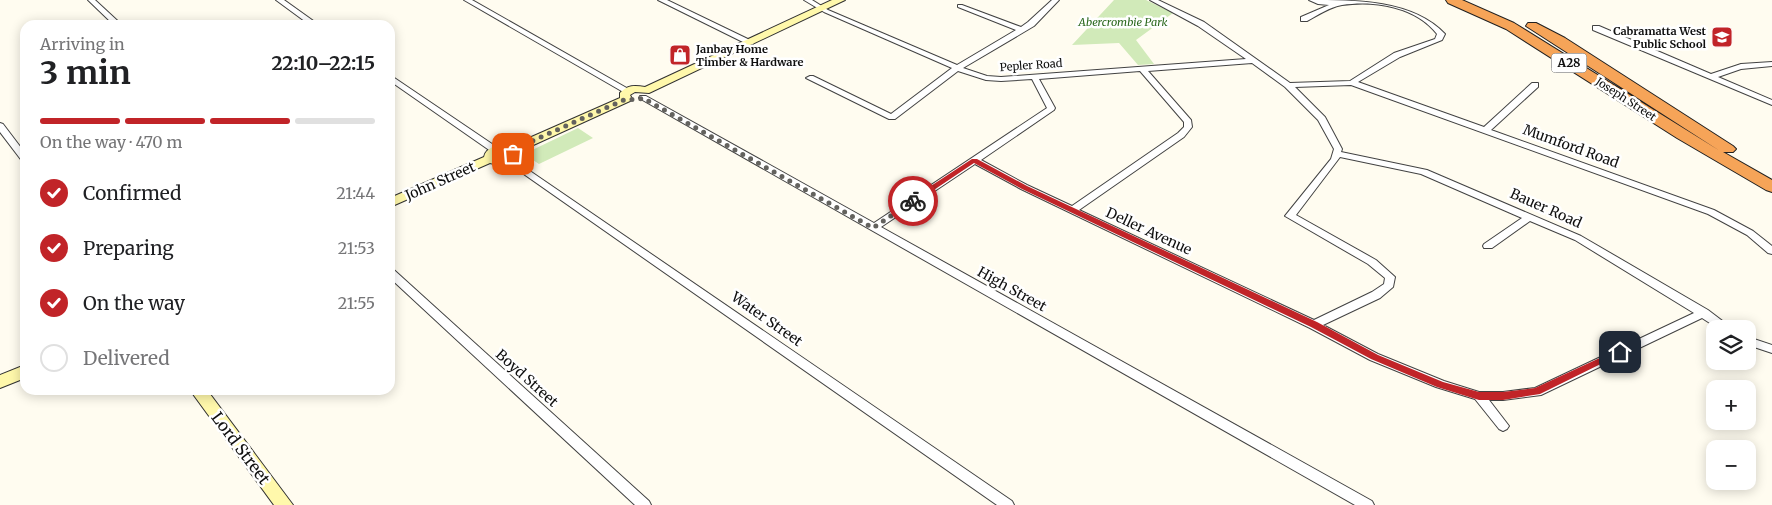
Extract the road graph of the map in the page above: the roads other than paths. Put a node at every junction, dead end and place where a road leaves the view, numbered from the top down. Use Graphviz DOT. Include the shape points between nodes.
graph roads {
  1 [pos="91,0"];
  2 [pos="278,0"];
  3 [pos="467,0"];
  4 [pos="661,0"];
  5 [pos="806,0"];
  6 [pos="840,0"];
  7 [pos="1056,0"];
  8 [pos="1153,0"];
  9 [pos="1312,0"];
  10 [pos="1452,0"];
  11 [pos="1477,0"];
  12 [pos="1340,3"];
  13 [pos="960,6"];
  14 [pos="822,8"];
  15 [pos="1304,19"];
  16 [pos="113,20"];
  17 [pos="308,20"];
  18 [pos="1596,28"];
  19 [pos="1022,30"];
  20 [pos="750,42"];
  21 [pos="1255,61"];
  22 [pos="1772,64"];
  23 [pos="957,68"];
  24 [pos="1141,68"];
  25 [pos="1034,76"];
  26 [pos="1711,77"];
  27 [pos="810,78"];
  28 [pos="395,81"];
  29 [pos="1352,83"];
  30 [pos="1288,85"];
  31 [pos="1535,85"];
  32 [pos="644,94"];
  33 [pos="627,95"];
  34 [pos="1772,103"];
  35 [pos="0,126"];
  36 [pos="1485,131"];
  37 [pos="20,152"];
  38 [pos="510,154"];
  39 [pos="1336,154"];
  40 [pos="493,155"];
  41 [pos="974,160"];
  42 [pos="1772,176"];
  43 [pos="1772,187"];
  44 [pos="395,201"];
  45 [pos="1072,210"];
  46 [pos="1529,217"];
  47 [pos="873,228"];
  48 [pos="1488,246"];
  49 [pos="1772,251"];
  50 [pos="395,277"];
  51 [pos="1704,313"];
  52 [pos="1714,320"];
  53 [pos="1314,325"];
  54 [pos="1756,343"];
  55 [pos="1772,348"];
  56 [pos="20,372"];
  57 [pos="0,382"];
  58 [pos="202,395"];
  59 [pos="1479,396"];
  60 [pos="1504,426"];
  61 [pos="284,505"];
  62 [pos="644,505"];
  63 [pos="1007,505"];
  64 [pos="1368,505"];
  1 -- 16 [label="street"];
  2 -- 17 [label="street"];
  3 -- 33 [label="street"];
  4 -- 20 [label="street"];
  5 -- 14 [label="street, Pepler Road"];
  6 -- 14 [label="street"];
  7 -- 19 [label="street"];
  8 -- 21 [label="street" via="1201,24"];
  9 -- 12 [label="street"];
  10 -- 43 [label="highway, Joseph Street / A28" via="1510,26 1682,135"];
  11 -- 42 [label="highway, Joseph Street / A28" via="1560,41"];
  12 -- 15 [label="street"];
  12 -- 29 [label="street" via="1375,1 1405,8 1434,24 1441,34 1438,40 1397,55"];
  13 -- 19 [label="street"];
  14 -- 20 [label="street"];
  14 -- 23 [label="street, Pepler Road"];
  18 -- 26 [label="street"];
  19 -- 23 [label="street"];
  20 -- 32 [label="street"];
  21 -- 24 [label="street, Pepler Road"];
  21 -- 30 [label="street"];
  22 -- 26 [label="street" via="1730,68"];
  23 -- 25 [label="street, Pepler Road" via="986,78"];
  23 -- 27 [label="street" via="892,117"];
  24 -- 25 [label="street, Pepler Road"];
  24 -- 45 [label="street" via="1188,122 1188,126 1181,135"];
  25 -- 41 [label="street" via="1051,108"];
  26 -- 34 [label="street"];
  28 -- 40 [label="street"];
  29 -- 30 [label="street"];
  29 -- 36 [label="street, Mumford Road"];
  30 -- 39 [label="street" via="1322,119 1338,149"];
  31 -- 36 [label="street"];
  32 -- 33 [label="street" via="637,100"];
  32 -- 47 [label="street, High Street"];
  33 -- 38 [label="street"];
  35 -- 37 [label="street"];
  36 -- 49 [label="street, Mumford Road" via="1711,212 1750,233"];
  38 -- 40 [label="street" via="498,161"];
  38 -- 63 [label="street, Water Street"];
  39 -- 46 [label="street, Bauer Road" via="1424,172"];
  39 -- 53 [label="street" via="1290,216 1372,262 1390,277 1389,286"];
  40 -- 44 [label="street, John Street"];
  41 -- 45 [label="street, Deller Avenue"];
  41 -- 47 [label="street"];
  45 -- 53 [label="street, Deller Avenue"];
  46 -- 48 [label="street"];
  46 -- 51 [label="street, Bauer Road" via="1578,238"];
  47 -- 64 [label="street, High Street"];
  50 -- 62 [label="street, Boyd Street"];
  51 -- 52 [label="street, Bauer Road"];
  51 -- 59 [label="street, Deller Avenue" via="1537,392"];
  53 -- 59 [label="street, Deller Avenue" via="1374,357"];
  54 -- 55 [label="street"];
  56 -- 57 [label="street"];
  58 -- 61 [label="street, Lord Street"];
  59 -- 60 [label="street"];
}
